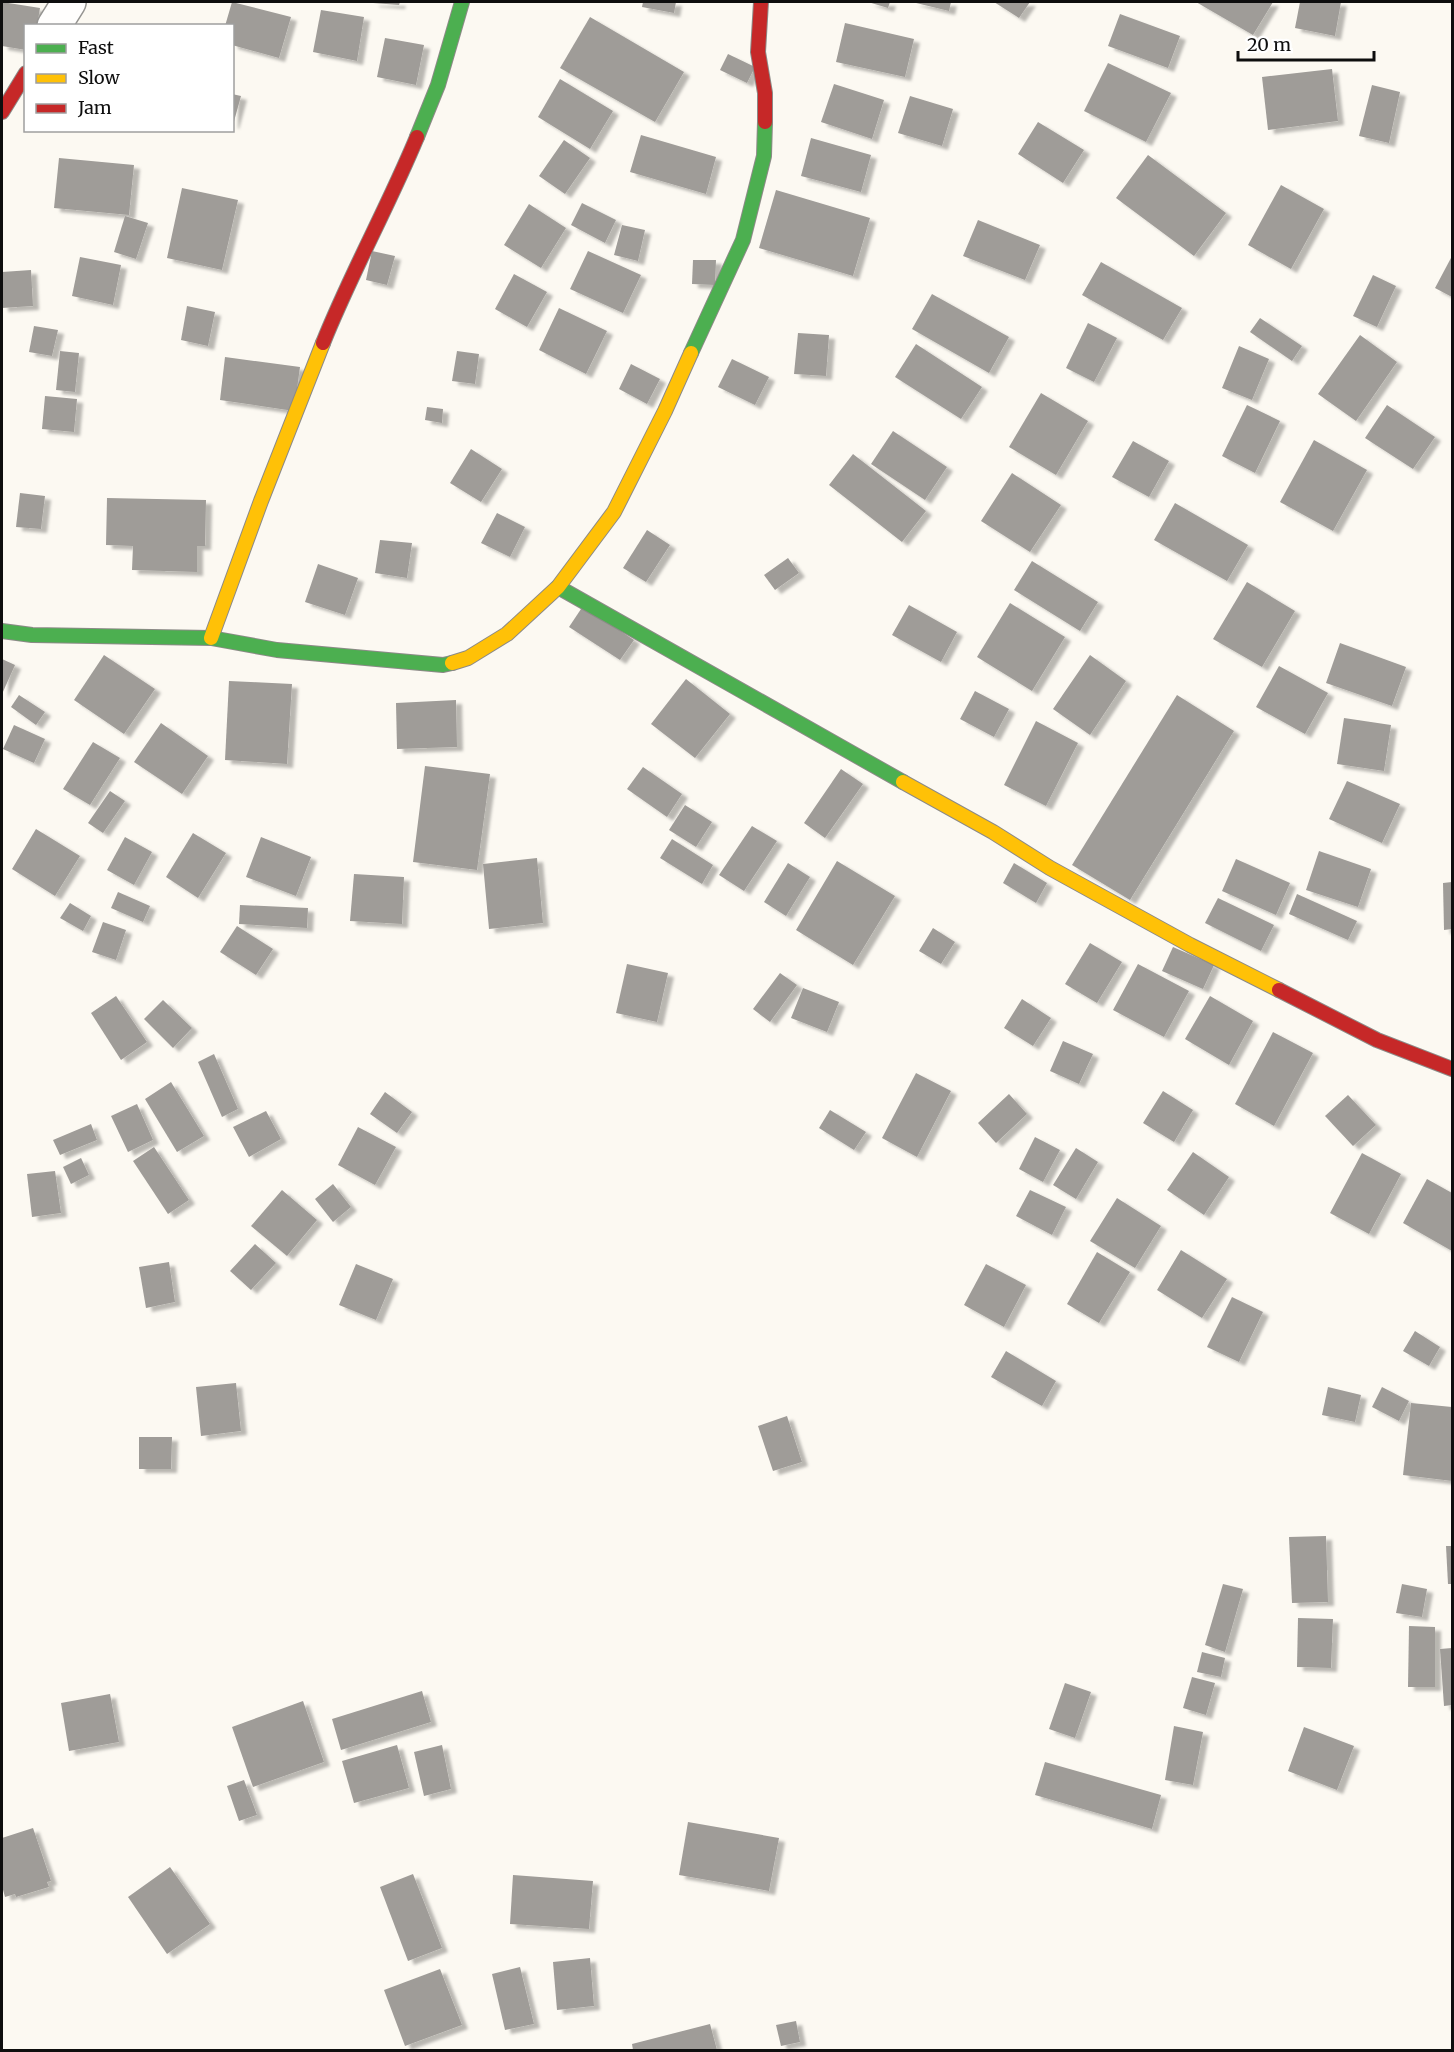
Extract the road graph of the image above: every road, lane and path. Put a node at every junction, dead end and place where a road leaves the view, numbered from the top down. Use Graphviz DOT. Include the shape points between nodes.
graph roads {
  1 [pos="69,2"];
  2 [pos="462,2"];
  3 [pos="761,2"];
  4 [pos="55,24"];
  5 [pos="24,76"];
  6 [pos="2,112"];
  7 [pos="558,587"];
  8 [pos="2,631"];
  9 [pos="211,638"];
  10 [pos="1452,1068"];
  1 -- 4 [label="street"];
  2 -- 9 [label="street" via="438,85 397,185 333,319"];
  3 -- 7 [label="street" via="758,52 765,93 764,156 743,240 615,512"];
  5 -- 6 [label="street"];
  7 -- 9 [label="street" via="507,634 468,658 443,664 277,650"];
  7 -- 10 [label="street" via="1180,939 1377,1040"];
  8 -- 9 [label="street"];
}
